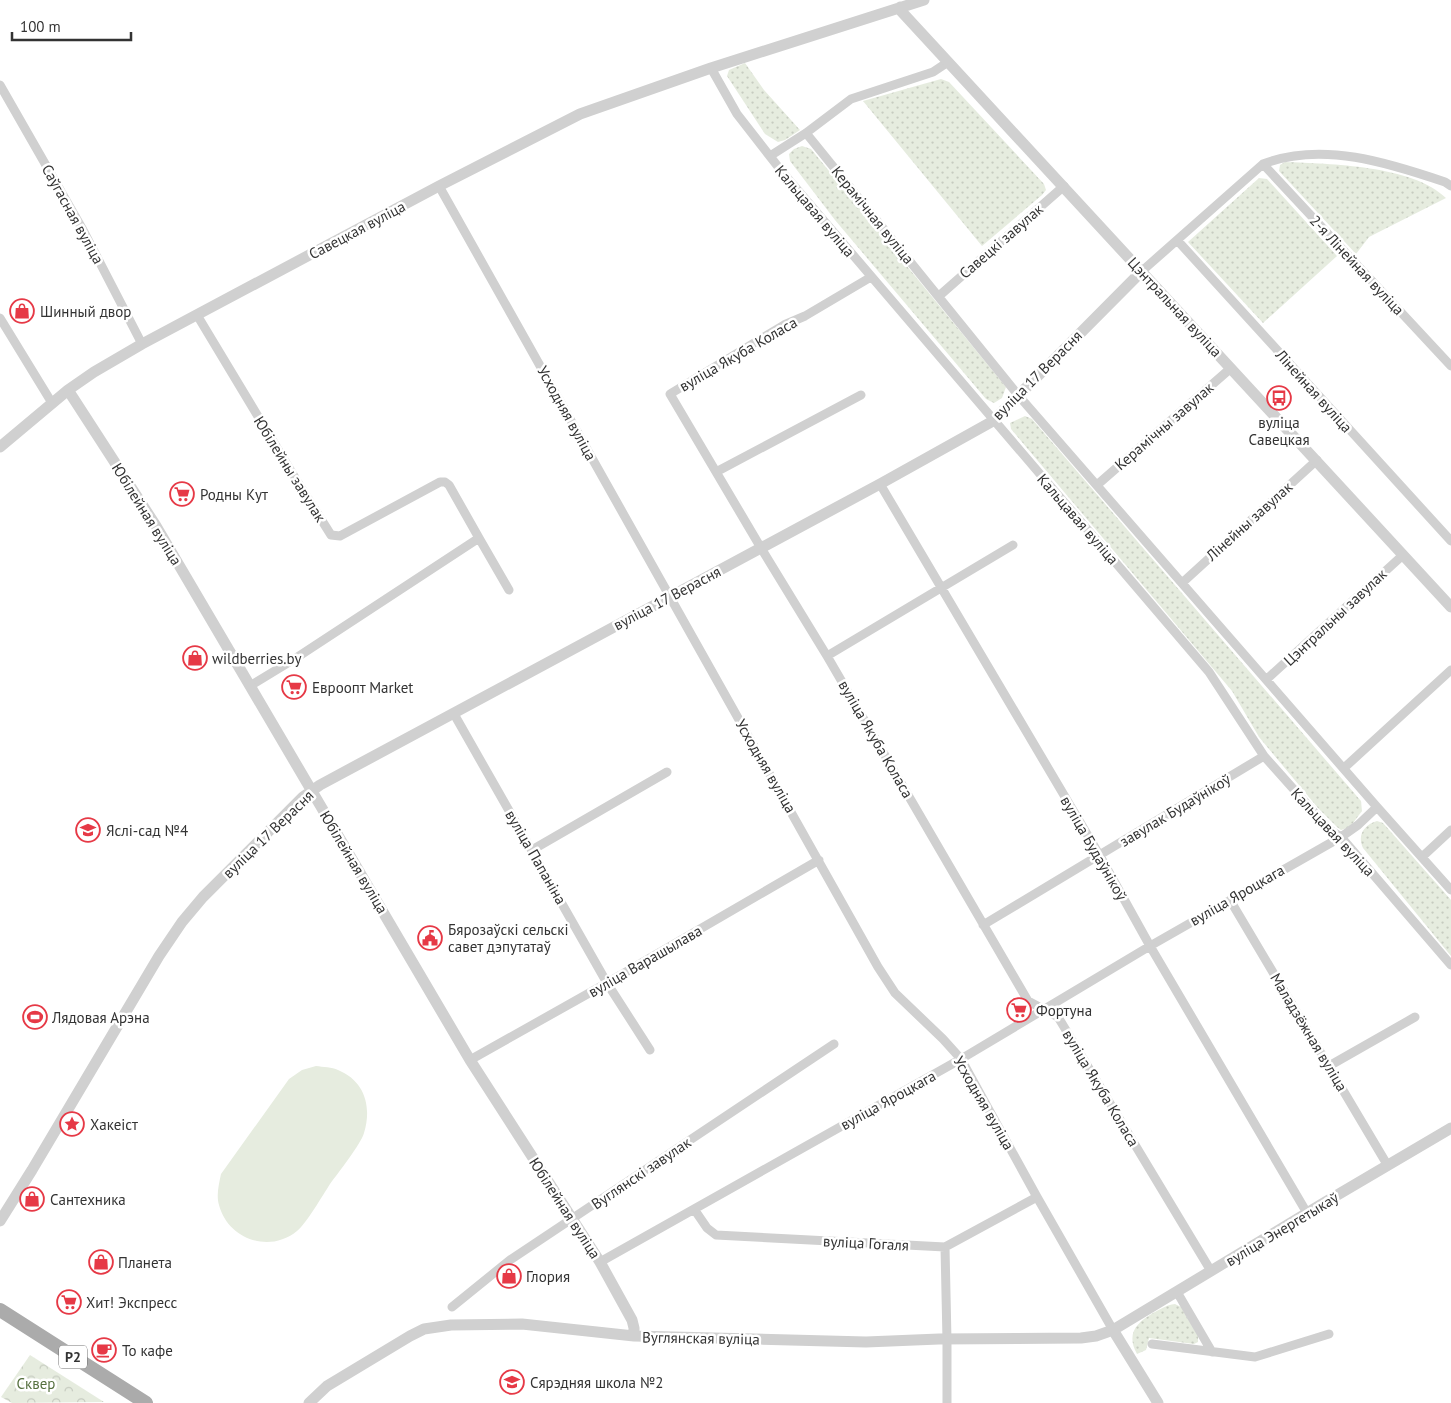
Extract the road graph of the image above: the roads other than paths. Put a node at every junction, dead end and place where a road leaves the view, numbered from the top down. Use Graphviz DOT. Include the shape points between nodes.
graph roads {
  1 [pos="924,0"];
  2 [pos="900,7"];
  3 [pos="948,62"];
  4 [pos="711,68"];
  5 [pos="0,85"];
  6 [pos="806,133"];
  7 [pos="770,156"];
  8 [pos="1263,164"];
  9 [pos="439,186"];
  10 [pos="1064,186"];
  11 [pos="1451,186"];
  12 [pos="1177,240"];
  13 [pos="1142,271"];
  14 [pos="871,277"];
  15 [pos="939,296"];
  16 [pos="197,315"];
  17 [pos="0,318"];
  18 [pos="142,344"];
  19 [pos="1451,366"];
  20 [pos="1231,368"];
  21 [pos="68,390"];
  22 [pos="862,395"];
  23 [pos="1018,395"];
  24 [pos="52,403"];
  25 [pos="994,421"];
  26 [pos="0,447"];
  27 [pos="1317,460"];
  28 [pos="716,472"];
  29 [pos="880,484"];
  30 [pos="1097,485"];
  31 [pos="479,538"];
  32 [pos="1451,541"];
  33 [pos="1013,544"];
  34 [pos="761,548"];
  35 [pos="1403,555"];
  36 [pos="1182,583"];
  37 [pos="942,587"];
  38 [pos="509,590"];
  39 [pos="670,596"];
  40 [pos="1451,607"];
  41 [pos="827,656"];
  42 [pos="1451,670"];
  43 [pos="1266,680"];
  44 [pos="250,686"];
  45 [pos="454,714"];
  46 [pos="1264,756"];
  47 [pos="1344,768"];
  48 [pos="667,772"];
  49 [pos="311,792"];
  50 [pos="1377,807"];
  51 [pos="1451,830"];
  52 [pos="1341,837"];
  53 [pos="532,850"];
  54 [pos="1100,856"];
  55 [pos="1422,857"];
  56 [pos="819,860"];
  57 [pos="1451,890"];
  58 [pos="1230,900"];
  59 [pos="983,925"];
  60 [pos="1150,946"];
  61 [pos="1451,965"];
  62 [pos="607,983"];
  63 [pos="1044,1010"];
  64 [pos="1415,1017"];
  65 [pos="834,1044"];
  66 [pos="650,1050"];
  67 [pos="961,1059"];
  68 [pos="470,1060"];
  69 [pos="1329,1066"];
  70 [pos="1451,1128"];
  71 [pos="1388,1166"];
  72 [pos="1038,1197"];
  73 [pos="694,1209"];
  74 [pos="1307,1213"];
  75 [pos="572,1219"];
  76 [pos="0,1221"];
  77 [pos="944,1247"];
  78 [pos="600,1262"];
  79 [pos="1211,1271"];
  80 [pos="1177,1292"];
  81 [pos="452,1307"];
  82 [pos="0,1310"];
  83 [pos="0,1320"];
  84 [pos="1114,1330"];
  85 [pos="1329,1334"];
  86 [pos="634,1336"];
  87 [pos="947,1340"];
  88 [pos="1152,1344"];
  89 [pos="1212,1352"];
  90 [pos="130,1403"];
  91 [pos="146,1403"];
  92 [pos="310,1403"];
  93 [pos="947,1403"];
  94 [pos="1158,1403"];
  1 -- 2 [label="street, Савецкая вуліца"];
  2 -- 3 [label="street, Цэнтральная вуліца"];
  2 -- 4 [label="street, Савецкая вуліца"];
  3 -- 6 [label="street" via="933,72 851,99"];
  3 -- 10 [label="street, Цэнтральная вуліца"];
  4 -- 7 [label="street, Кальцавая вуліца" via="737,114"];
  4 -- 9 [label="street, Савецкая вуліца" via="580,114"];
  5 -- 18 [label="street, Саўгасная вуліца" via="83,230"];
  6 -- 7 [label="street"];
  6 -- 15 [label="street, Керамічная вуліца"];
  7 -- 14 [label="street, Кальцавая вуліца"];
  8 -- 11 [label="street, вуліца 17 Верасня" via="1307,154 1353,157 1400,167"];
  8 -- 12 [label="street, вуліца 17 Верасня"];
  8 -- 19 [label="street, 2-я Лінейная вуліца"];
  9 -- 16 [label="street, Савецкая вуліца"];
  9 -- 39 [label="street, Усходняя вуліца"];
  10 -- 13 [label="street, Цэнтральная вуліца"];
  10 -- 15 [label="street, Савецкі завулак"];
  12 -- 13 [label="street, вуліца 17 Верасня"];
  12 -- 32 [label="street, Лінейная вуліца"];
  13 -- 20 [label="street, Цэнтральная вуліца"];
  13 -- 23 [label="street, вуліца 17 Верасня"];
  14 -- 25 [label="street, Кальцавая вуліца"];
  14 -- 28 [label="street, вуліца Якуба Коласа" via="670,394"];
  15 -- 23 [label="street, Керамічная вуліца"];
  16 -- 18 [label="street, Савецкая вуліца"];
  16 -- 31 [label="street, Юбілейны завулак" via="331,535 340,536 445,482"];
  17 -- 24 [label="street"];
  18 -- 21 [label="street, Савецкая вуліца"];
  20 -- 27 [label="street, Цэнтральная вуліца"];
  20 -- 30 [label="street, Керамічны завулак"];
  21 -- 24 [label="street, Савецкая вуліца"];
  21 -- 44 [label="street, Юбілейная вуліца" via="156,526"];
  22 -- 28 [label="street"];
  23 -- 25 [label="street, вуліца 17 Верасня"];
  23 -- 30 [label="street, Керамічная вуліца"];
  24 -- 26 [label="street, Савецкая вуліца"];
  25 -- 29 [label="street, вуліца 17 Верасня"];
  25 -- 46 [label="street, Кальцавая вуліца" via="1209,672"];
  27 -- 35 [label="street, Цэнтральная вуліца"];
  27 -- 36 [label="street, Лінейны завулак"];
  28 -- 34 [label="street, вуліца Якуба Коласа"];
  29 -- 34 [label="street, вуліца 17 Верасня"];
  29 -- 37 [label="street, вуліца Будаўнікоў"];
  30 -- 36 [label="street, Керамічная вуліца"];
  31 -- 38 [label="street, Юбілейны завулак"];
  31 -- 44 [label="street"];
  33 -- 37 [label="street"];
  34 -- 39 [label="street, вуліца 17 Верасня"];
  34 -- 41 [label="street, вуліца Якуба Коласа"];
  35 -- 40 [label="street, Цэнтральная вуліца"];
  35 -- 43 [label="street, Цэнтральны завулак"];
  36 -- 43 [label="street, Керамічная вуліца"];
  37 -- 41 [label="street"];
  37 -- 54 [label="street, вуліца Будаўнікоў"];
  39 -- 45 [label="street, вуліца 17 Верасня"];
  39 -- 56 [label="street, Усходняя вуліца"];
  41 -- 59 [label="street, вуліца Якуба Коласа"];
  42 -- 47 [label="street"];
  43 -- 47 [label="street, Керамічная вуліца"];
  44 -- 49 [label="street, Юбілейная вуліца"];
  45 -- 49 [label="street, вуліца 17 Верасня"];
  45 -- 53 [label="street, вуліца Папаніна"];
  46 -- 52 [label="street, Кальцавая вуліца" via="1330,830"];
  46 -- 54 [label="street, завулак Будаўнікоў"];
  47 -- 50 [label="street, Керамічная вуліца"];
  48 -- 53 [label="street"];
  49 -- 68 [label="street, Юбілейная вуліца"];
  49 -- 76 [label="street, вуліца 17 Верасня" via="203,897 182,922"];
  50 -- 52 [label="street, вуліца Яроцкага"];
  50 -- 55 [label="street, Керамічная вуліца"];
  51 -- 55 [label="street"];
  52 -- 58 [label="street, вуліца Яроцкага"];
  52 -- 61 [label="street, Кальцавая вуліца"];
  53 -- 62 [label="street, вуліца Папаніна"];
  54 -- 59 [label="street, завулак Будаўнікоў"];
  54 -- 60 [label="street, вуліца Будаўнікоў"];
  55 -- 57 [label="street, Керамічная вуліца"];
  56 -- 62 [label="street, вуліца Варашылава"];
  56 -- 67 [label="street, Усходняя вуліца" via="895,993"];
  58 -- 60 [label="street, вуліца Яроцкага"];
  58 -- 69 [label="street, Маладзёжная вуліца"];
  59 -- 63 [label="street, вуліца Якуба Коласа" via="1028,1001"];
  60 -- 63 [label="street, вуліца Яроцкага"];
  60 -- 74 [label="street, вуліца Будаўнікоў"];
  62 -- 66 [label="street, вуліца Папаніна"];
  62 -- 68 [label="street, вуліца Варашылава"];
  63 -- 67 [label="street, вуліца Яроцкага"];
  63 -- 79 [label="street, вуліца Якуба Коласа" via="1058,1018"];
  64 -- 69 [label="street"];
  65 -- 75 [label="street, Вуглянскі завулак"];
  67 -- 72 [label="street, Усходняя вуліца"];
  67 -- 73 [label="street, вуліца Яроцкага"];
  68 -- 75 [label="street, Юбілейная вуліца"];
  69 -- 71 [label="street, Маладзёжная вуліца"];
  70 -- 71 [label="street, вуліца Энергетыкаў"];
  71 -- 74 [label="street, вуліца Энергетыкаў"];
  72 -- 77 [label="street"];
  72 -- 84 [label="street, Усходняя вуліца"];
  73 -- 77 [label="street, вуліца Гогаля" via="707,1228 716,1234"];
  73 -- 78 [label="street, вуліца Яроцкага"];
  74 -- 79 [label="street, вуліца Энергетыкаў"];
  75 -- 78 [label="street, Юбілейная вуліца"];
  75 -- 81 [label="street, Вуглянскі завулак" via="510,1260"];
  77 -- 87 [label="street"];
  78 -- 86 [label="street, Юбілейная вуліца" via="632,1320"];
  79 -- 80 [label="street, вуліца Энергетыкаў"];
  80 -- 84 [label="street, вуліца Энергетыкаў"];
  80 -- 89 [label="street"];
  82 -- 91 [label="main road, Р2"];
  83 -- 90 [label="main road, Р2"];
  84 -- 87 [label="street, Вуглянская вуліца" via="1081,1338"];
  84 -- 94 [label="street"];
  85 -- 89 [label="street" via="1254,1357"];
  86 -- 87 [label="street, Вуглянская вуліца" via="866,1342"];
  86 -- 92 [label="street, Вуглянская вуліца" via="522,1324 461,1324 424,1330 327,1386"];
  87 -- 93 [label="street"];
  88 -- 89 [label="street"];
}
